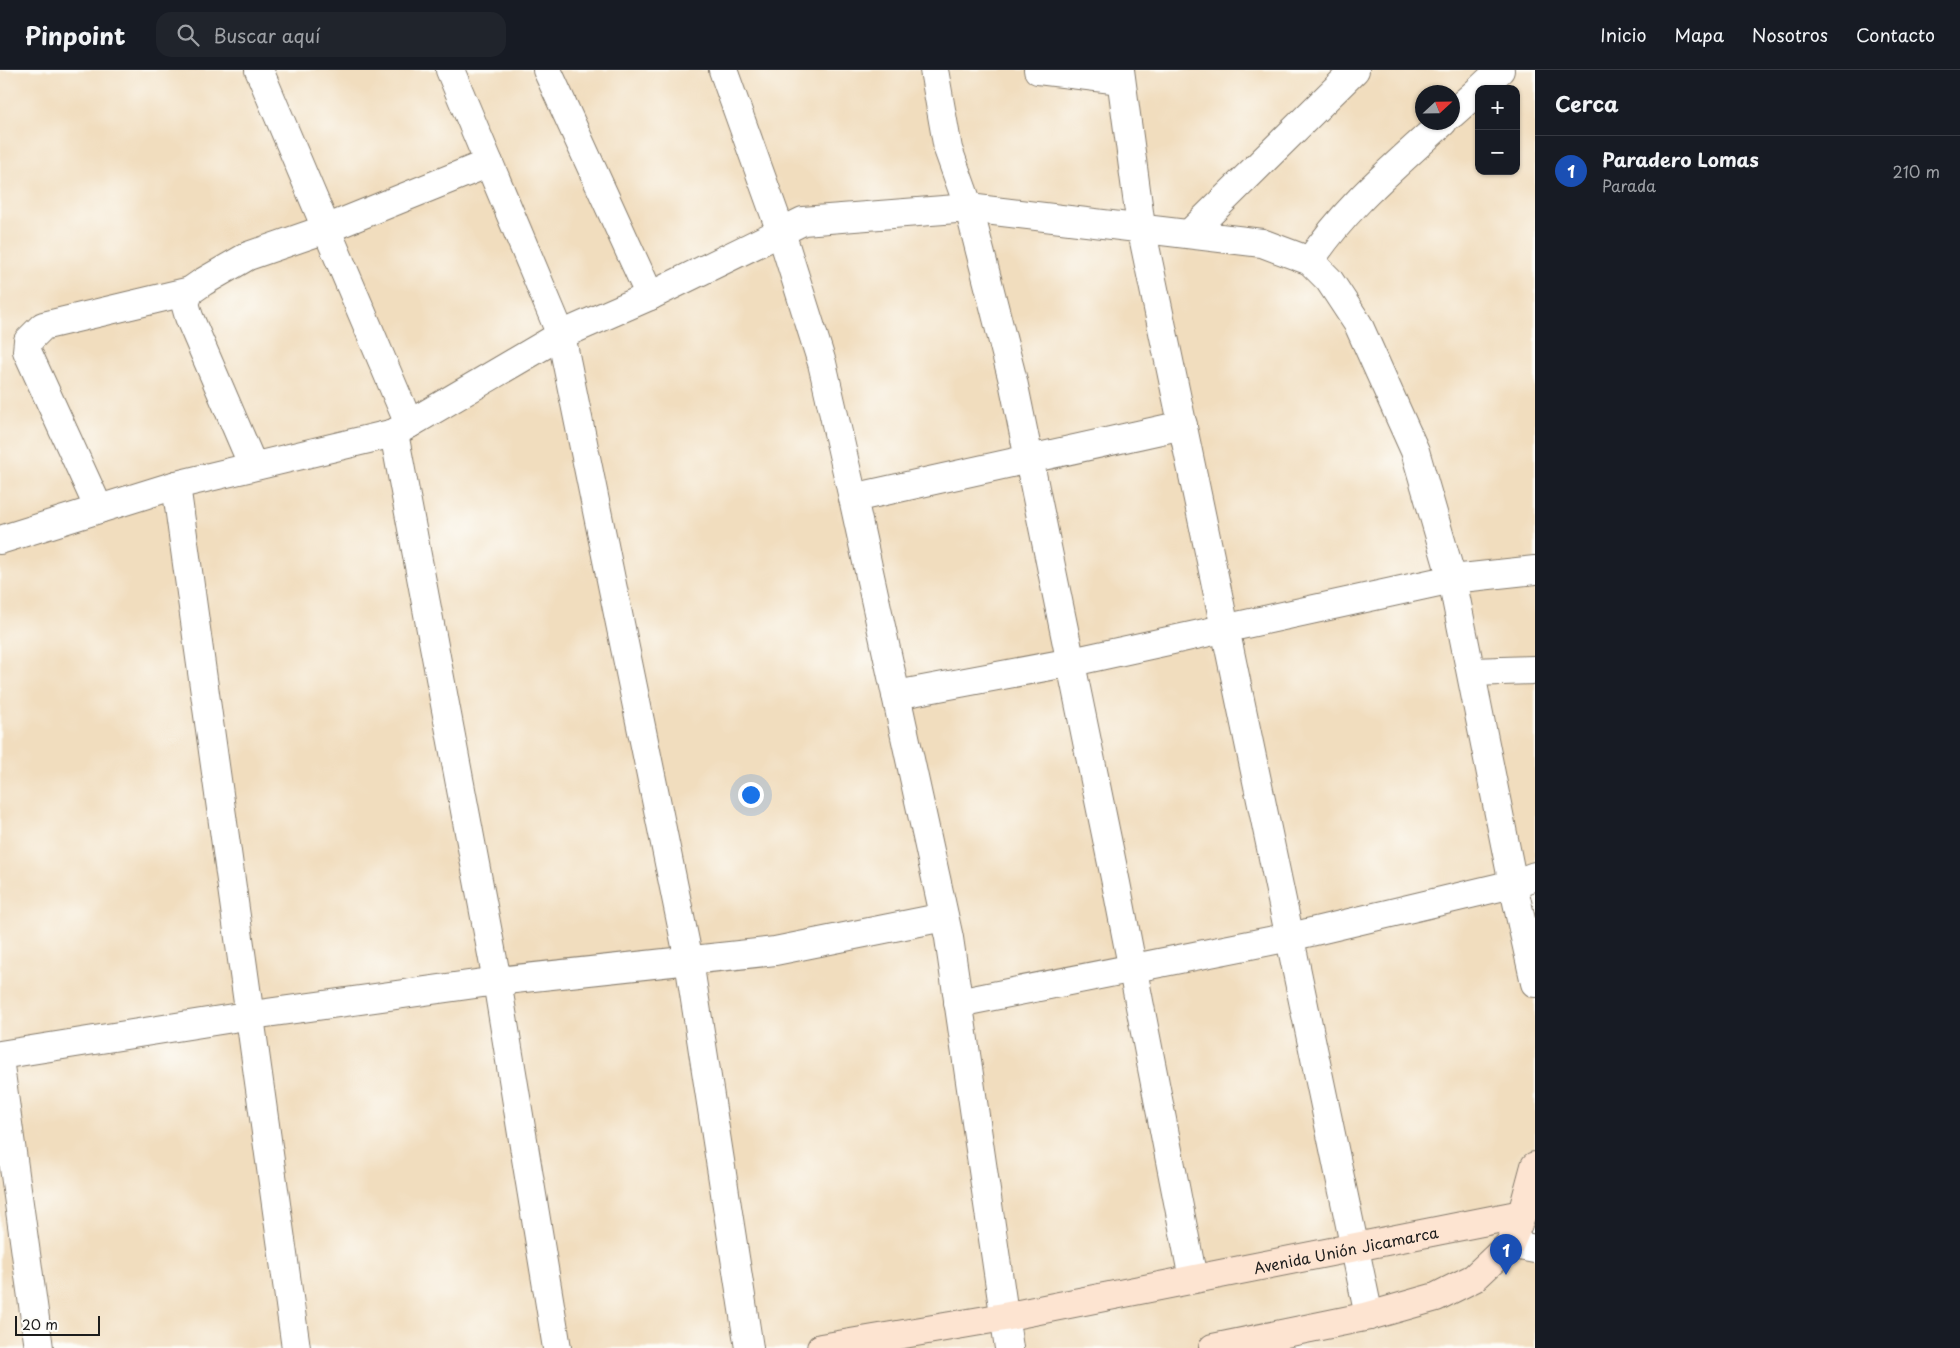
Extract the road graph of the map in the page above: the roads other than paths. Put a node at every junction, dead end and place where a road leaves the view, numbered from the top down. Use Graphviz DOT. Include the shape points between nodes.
graph roads {
  1 [pos="260,70"];
  2 [pos="450,70"];
  3 [pos="547,70"];
  4 [pos="723,70"];
  5 [pos="934,70"];
  6 [pos="1038,70"];
  7 [pos="1355,70"];
  8 [pos="1500,70"];
  9 [pos="1120,75"];
  10 [pos="1483,85"];
  11 [pos="1475,93"];
  12 [pos="1460,107"];
  13 [pos="1434,130"];
  14 [pos="489,162"];
  15 [pos="969,208"];
  16 [pos="1142,227"];
  17 [pos="326,229"];
  18 [pos="782,232"];
  19 [pos="1190,233"];
  20 [pos="1310,261"];
  21 [pos="190,291"];
  22 [pos="650,296"];
  23 [pos="560,335"];
  24 [pos="1183,425"];
  25 [pos="402,428"];
  26 [pos="1029,459"];
  27 [pos="253,466"];
  28 [pos="176,485"];
  29 [pos="853,498"];
  30 [pos="99,509"];
  31 [pos="0,540"];
  32 [pos="1535,570"];
  33 [pos="1452,579"];
  34 [pos="1225,627"];
  35 [pos="1072,662"];
  36 [pos="1535,670"];
  37 [pos="1472,672"];
  38 [pos="896,695"];
  39 [pos="1524,880"];
  40 [pos="944,917"];
  41 [pos="1290,937"];
  42 [pos="689,961"];
  43 [pos="1132,968"];
  44 [pos="497,981"];
  45 [pos="1535,983"];
  46 [pos="958,1003"];
  47 [pos="252,1015"];
  48 [pos="0,1055"];
  49 [pos="0,1066"];
  50 [pos="1535,1166"];
  51 [pos="1522,1214"];
  52 [pos="1523,1246"];
  53 [pos="1354,1247"];
  54 [pos="1193,1279"];
  55 [pos="1369,1316"];
  56 [pos="1004,1317"];
  57 [pos="39,1348"];
  58 [pos="296,1348"];
  59 [pos="557,1348"];
  60 [pos="749,1348"];
  61 [pos="821,1348"];
  62 [pos="1009,1348"];
  63 [pos="1213,1348"];
  1 -- 17 [label="street"];
  2 -- 14 [label="street"];
  3 -- 22 [label="street"];
  4 -- 18 [label="street"];
  5 -- 15 [label="street" via="948,149"];
  6 -- 9 [label="street"];
  7 -- 19 [label="street"];
  8 -- 10 [label="street"];
  9 -- 16 [label="street"];
  11 -- 12 [label="street"];
  13 -- 20 [label="street" via="1349,209"];
  14 -- 17 [label="street"];
  14 -- 23 [label="street"];
  15 -- 16 [label="street"];
  15 -- 18 [label="street" via="803,221"];
  15 -- 26 [label="street" via="1013,381"];
  16 -- 19 [label="street"];
  16 -- 24 [label="street"];
  17 -- 21 [label="street" via="248,256"];
  17 -- 25 [label="street"];
  18 -- 22 [label="street"];
  18 -- 29 [label="street" via="822,363"];
  19 -- 20 [label="street" via="1262,243"];
  20 -- 33 [label="street" via="1329,280 1358,324 1415,451"];
  21 -- 27 [label="street" via="185,303 189,317"];
  21 -- 30 [label="street" via="43,326 28,341 27,351"];
  22 -- 23 [label="street"];
  23 -- 25 [label="street"];
  23 -- 42 [label="street"];
  24 -- 26 [label="street"];
  24 -- 34 [label="street"];
  25 -- 27 [label="street"];
  25 -- 44 [label="street"];
  26 -- 29 [label="street"];
  26 -- 35 [label="street"];
  27 -- 28 [label="street"];
  28 -- 30 [label="street"];
  28 -- 47 [label="street"];
  29 -- 38 [label="street"];
  30 -- 31 [label="street"];
  32 -- 33 [label="street"];
  33 -- 34 [label="street"];
  33 -- 37 [label="street"];
  34 -- 35 [label="street"];
  34 -- 41 [label="street"];
  35 -- 38 [label="street"];
  35 -- 43 [label="street"];
  36 -- 37 [label="street"];
  37 -- 39 [label="street"];
  38 -- 40 [label="street"];
  39 -- 41 [label="street"];
  39 -- 45 [label="street"];
  40 -- 42 [label="street" via="775,951"];
  40 -- 46 [label="street"];
  41 -- 43 [label="street"];
  41 -- 53 [label="street"];
  42 -- 44 [label="street"];
  42 -- 60 [label="street"];
  43 -- 46 [label="street"];
  43 -- 54 [label="street"];
  44 -- 47 [label="street"];
  44 -- 59 [label="street"];
  46 -- 56 [label="street"];
  47 -- 48 [label="street"];
  47 -- 58 [label="street"];
  49 -- 57 [label="street"];
  50 -- 51 [label="main road"];
  51 -- 52 [label="main road"];
  51 -- 53 [label="main road, Avenida Unión Jicamarca"];
  52 -- 55 [label="main road" via="1474,1278 1436,1297"];
  53 -- 54 [label="main road, Avenida Unión Jicamarca"];
  53 -- 55 [label="street"];
  54 -- 56 [label="main road, Avenida Unión Jicamarca"];
  55 -- 63 [label="main road"];
  56 -- 61 [label="main road, Avenida Unión Jicamarca"];
  56 -- 62 [label="street"];
}
